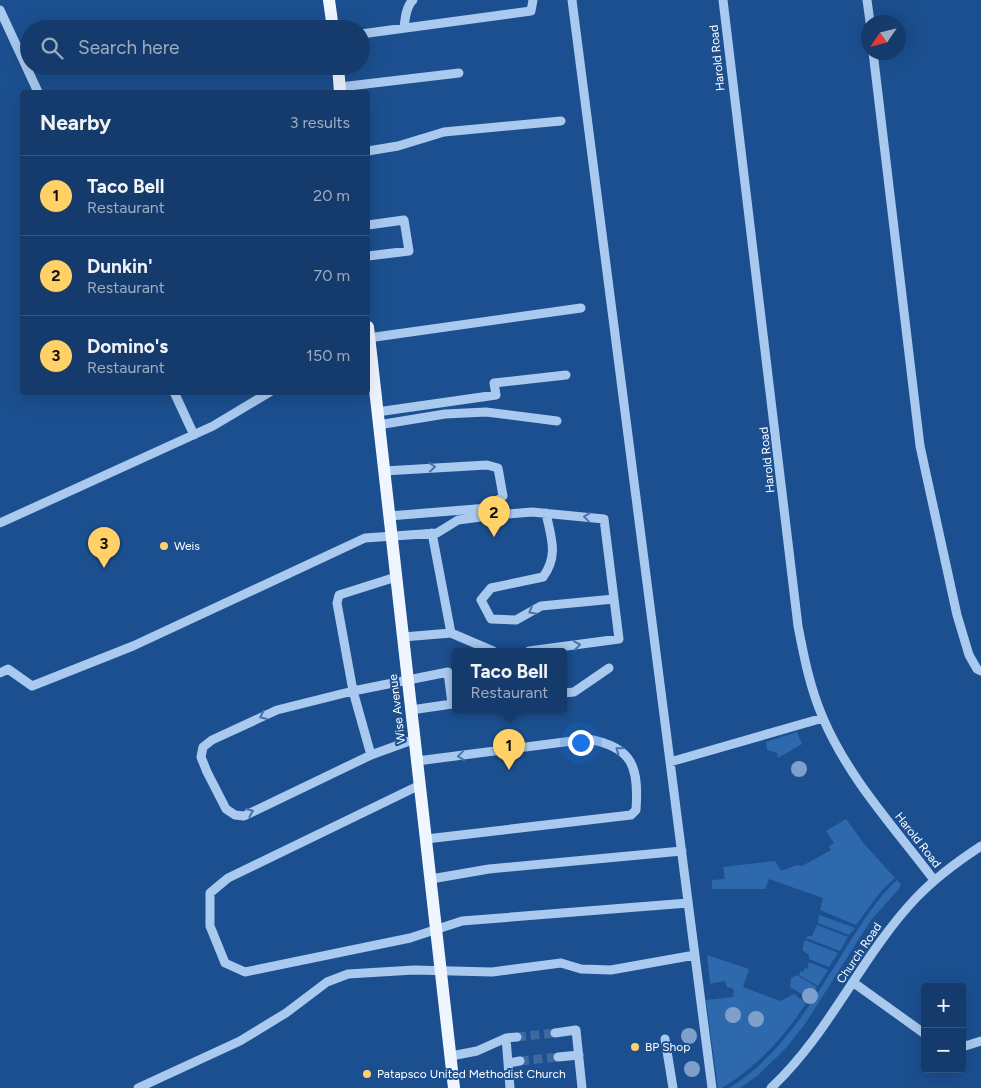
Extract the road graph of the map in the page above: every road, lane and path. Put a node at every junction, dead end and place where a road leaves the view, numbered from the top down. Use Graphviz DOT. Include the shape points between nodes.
graph roads {
  1 [pos="329,0"];
  2 [pos="413,0"];
  3 [pos="533,0"];
  4 [pos="572,0"];
  5 [pos="723,0"];
  6 [pos="868,0"];
  7 [pos="0,10"];
  8 [pos="869,15"];
  9 [pos="332,20"];
  10 [pos="404,28"];
  11 [pos="370,33"];
  12 [pos="20,53"];
  13 [pos="874,60"];
  14 [pos="459,73"];
  15 [pos="30,75"];
  16 [pos="339,75"];
  17 [pos="37,90"];
  18 [pos="340,90"];
  19 [pos="561,121"];
  20 [pos="370,150"];
  21 [pos="370,225"];
  22 [pos="370,256"];
  23 [pos="581,308"];
  24 [pos="370,334"];
  25 [pos="566,375"];
  26 [pos="370,380"];
  27 [pos="175,395"];
  28 [pos="265,395"];
  29 [pos="377,412"];
  30 [pos="556,421"];
  31 [pos="378,425"];
  32 [pos="194,435"];
  33 [pos="384,471"];
  34 [pos="546,513"];
  35 [pos="389,516"];
  36 [pos="0,523"];
  37 [pos="432,533"];
  38 [pos="391,535"];
  39 [pos="396,577"];
  40 [pos="614,599"];
  41 [pos="451,634"];
  42 [pos="403,637"];
  43 [pos="486,648"];
  44 [pos="552,648"];
  45 [pos="609,668"];
  46 [pos="981,671"];
  47 [pos="0,673"];
  48 [pos="408,680"];
  49 [pos="353,691"];
  50 [pos="452,693"];
  51 [pos="567,693"];
  52 [pos="452,704"];
  53 [pos="411,710"];
  54 [pos="823,718"];
  55 [pos="415,739"];
  56 [pos="371,755"];
  57 [pos="417,761"];
  58 [pos="670,762"];
  59 [pos="420,785"];
  60 [pos="426,840"];
  61 [pos="981,846"];
  62 [pos="682,851"];
  63 [pos="431,879"];
  64 [pos="934,880"];
  65 [pos="688,903"];
  66 [pos="437,931"];
  67 [pos="695,955"];
  68 [pos="441,972"];
  69 [pos="854,983"];
  70 [pos="921,1031"];
  71 [pos="555,1033"];
  72 [pos="517,1037"];
  73 [pos="506,1038"];
  74 [pos="665,1040"];
  75 [pos="981,1041"];
  76 [pos="966,1046"];
  77 [pos="579,1055"];
  78 [pos="451,1056"];
  79 [pos="558,1057"];
  80 [pos="520,1061"];
  81 [pos="508,1062"];
  82 [pos="138,1088"];
  83 [pos="454,1088"];
  84 [pos="510,1088"];
  85 [pos="582,1088"];
  86 [pos="673,1088"];
  87 [pos="712,1088"];
  88 [pos="771,1088"];
  1 -- 9 [label="main road"];
  2 -- 10 [label="street"];
  3 -- 10 [label="street" via="531,11"];
  4 -- 58 [label="street"];
  5 -- 54 [label="street, Harold Road" via="798,626 808,674"];
  6 -- 8 [label="street"];
  7 -- 12 [label="street"];
  10 -- 11 [label="street"];
  13 -- 46 [label="street" via="920,446 957,615 968,655"];
  14 -- 18 [label="street"];
  15 -- 17 [label="street"];
  16 -- 18 [label="main road"];
  19 -- 20 [label="street" via="444,132 398,146"];
  21 -- 22 [label="street" via="404,220 408,251"];
  23 -- 24 [label="street"];
  25 -- 29 [label="street" via="494,383 496,396"];
  26 -- 29 [label="main road, Wise Avenue"];
  27 -- 32 [label="street"];
  28 -- 32 [label="street"];
  29 -- 31 [label="main road, Wise Avenue"];
  30 -- 31 [label="street" via="486,412 445,414"];
  31 -- 33 [label="main road, Wise Avenue"];
  32 -- 36 [label="street"];
  33 -- 35 [label="main road, Wise Avenue"];
  33 -- 35 [label="street, one-way" via="486,465 498,468 503,496 488,508"];
  34 -- 37 [label="street" via="458,520"];
  40 -- 34 [label="street, one-way" via="604,519"];
  40 -- 34 [label="street, one-way" via="541,606 516,620 491,619 480,600 491,588 543,577 552,565 553,549"];
  35 -- 38 [label="main road, Wise Avenue"];
  37 -- 38 [label="street"];
  37 -- 41 [label="street"];
  38 -- 39 [label="main road, Wise Avenue"];
  38 -- 47 [label="street" via="365,538 133,646 32,686 8,669"];
  39 -- 42 [label="main road, Wise Avenue"];
  39 -- 49 [label="street" via="339,595 337,603"];
  44 -- 40 [label="street, one-way" via="619,639"];
  41 -- 42 [label="street"];
  41 -- 43 [label="street"];
  42 -- 48 [label="main road, Wise Avenue"];
  45 -- 51 [label="street" via="574,692"];
  48 -- 49 [label="street"];
  48 -- 50 [label="street" via="448,672"];
  48 -- 53 [label="main road, Wise Avenue"];
  49 -- 56 [label="street"];
  49 -- 56 [label="street, one-way" via="277,710 212,740 203,747 201,757 226,809 244,816"];
  52 -- 53 [label="street"];
  53 -- 55 [label="main road, Wise Avenue"];
  54 -- 58 [label="street"];
  54 -- 64 [label="street, Harold Road" via="873,803"];
  55 -- 56 [label="street"];
  55 -- 57 [label="main road, Wise Avenue"];
  57 -- 59 [label="main road, Wise Avenue"];
  60 -- 57 [label="street, one-way" via="631,815 636,810 632,762 620,749 606,742 588,739"];
  58 -- 62 [label="street"];
  59 -- 60 [label="main road, Wise Avenue"];
  59 -- 66 [label="street" via="228,878 210,894 210,926 225,963 245,972"];
  60 -- 63 [label="main road, Wise Avenue"];
  61 -- 64 [label="street, Church Road"];
  62 -- 63 [label="street" via="489,869"];
  62 -- 65 [label="street"];
  63 -- 66 [label="main road, Wise Avenue"];
  64 -- 69 [label="street, Church Road" via="897,921"];
  65 -- 66 [label="street" via="495,917 462,921"];
  65 -- 67 [label="street"];
  66 -- 68 [label="main road, Wise Avenue"];
  67 -- 68 [label="street" via="611,970 580,969 561,963 492,972"];
  67 -- 87 [label="street"];
  68 -- 78 [label="main road, Wise Avenue"];
  68 -- 82 [label="street" via="414,970 348,974 327,982 286,1013 240,1041"];
  69 -- 70 [label="street"];
  69 -- 88 [label="street, Church Road" via="820,1033"];
  71 -- 77 [label="street" via="576,1030"];
  72 -- 73 [label="street"];
  73 -- 78 [label="street" via="477,1051"];
  73 -- 81 [label="street"];
  74 -- 86 [label="street"];
  75 -- 76 [label="street"];
  77 -- 79 [label="street"];
  77 -- 85 [label="street"];
  78 -- 83 [label="main road, Wise Avenue"];
  80 -- 81 [label="street"];
  81 -- 84 [label="street"];
}
